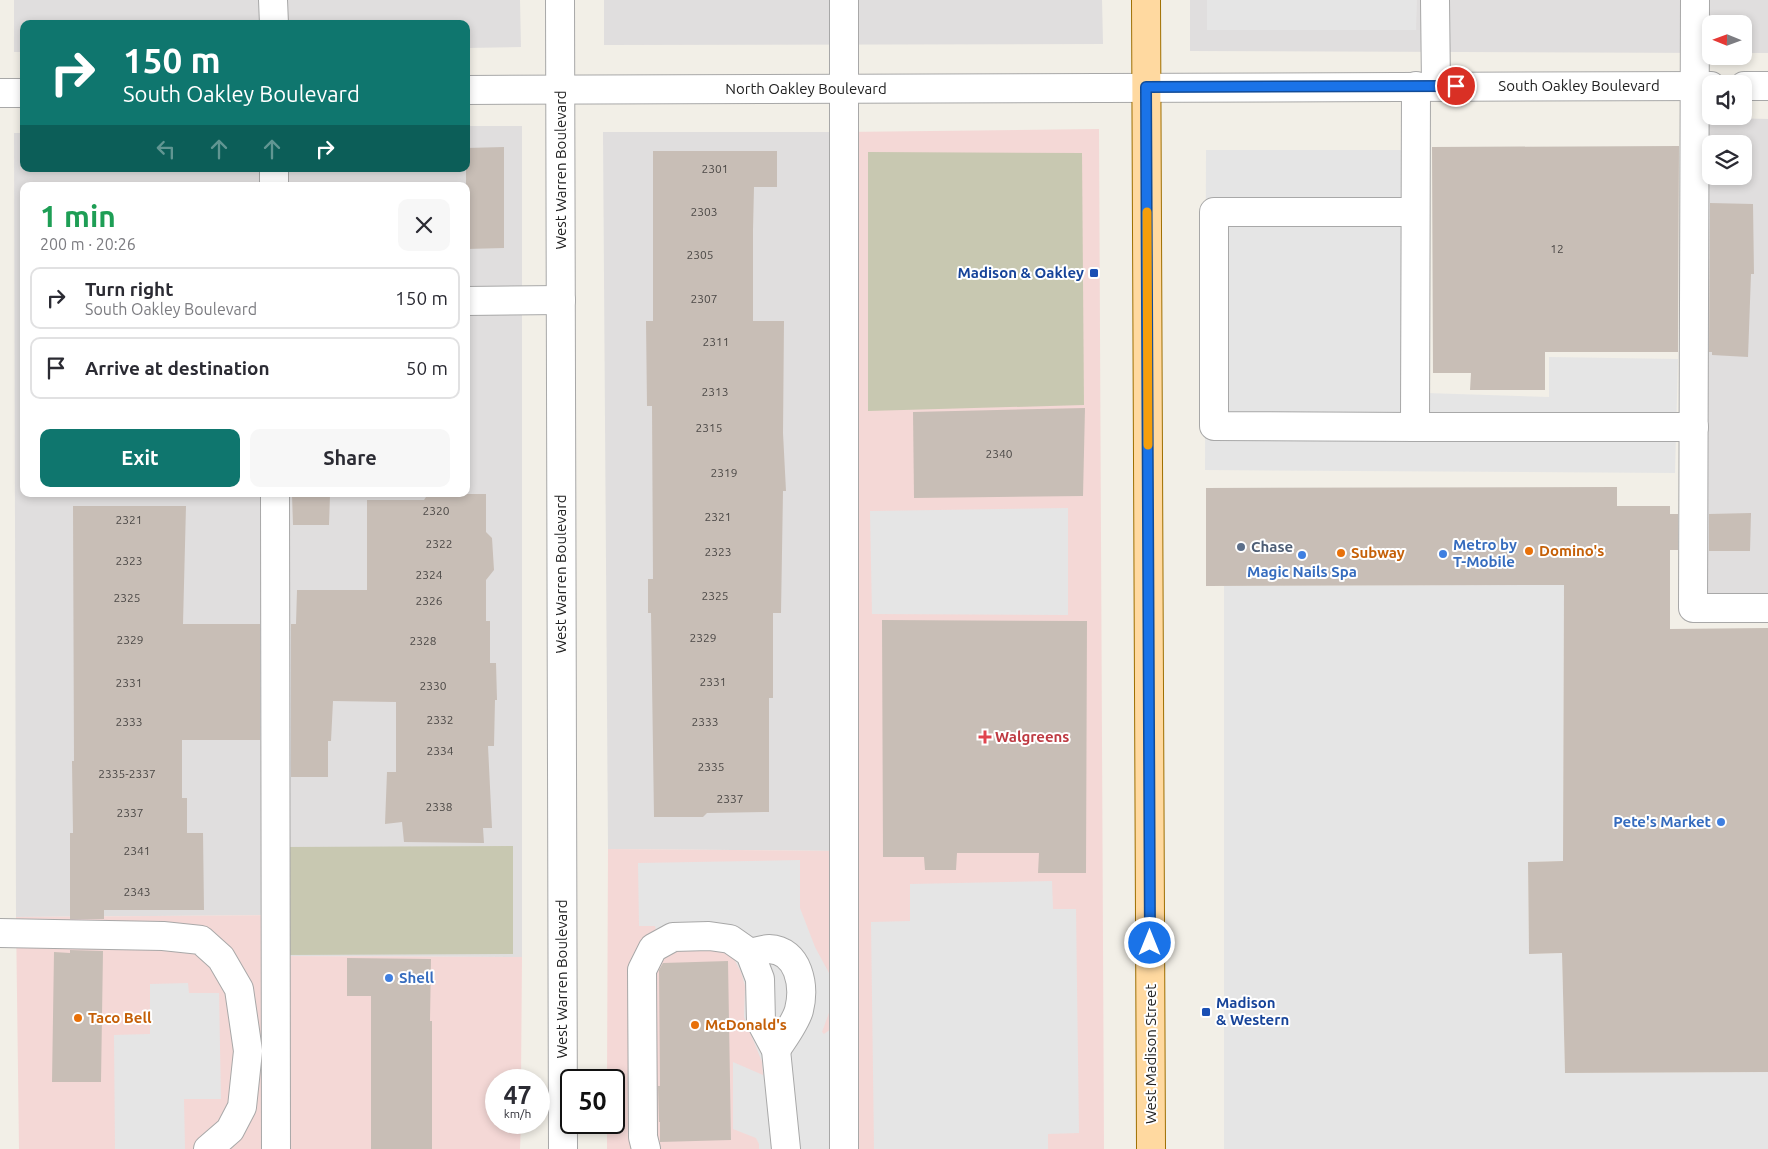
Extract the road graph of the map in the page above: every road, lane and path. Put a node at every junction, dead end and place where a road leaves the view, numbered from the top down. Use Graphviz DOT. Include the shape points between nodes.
graph roads {
  1 [pos="274,0"];
  2 [pos="560,0"];
  3 [pos="844,0"];
  4 [pos="1146,0"];
  5 [pos="1435,0"];
  6 [pos="1695,0"];
  7 [pos="274,20"];
  8 [pos="1702,75"];
  9 [pos="1426,86"];
  10 [pos="1702,86"];
  11 [pos="1752,86"];
  12 [pos="1768,86"];
  13 [pos="1146,87"];
  14 [pos="844,88"];
  15 [pos="470,90"];
  16 [pos="561,90"];
  17 [pos="0,93"];
  18 [pos="20,93"];
  19 [pos="1702,124"];
  20 [pos="1415,212"];
  21 [pos="561,300"];
  22 [pos="470,301"];
  23 [pos="1415,427"];
  24 [pos="1694,427"];
  25 [pos="275,497"];
  26 [pos="1768,608"];
  27 [pos="0,933"];
  28 [pos="750,953"];
  29 [pos="776,1050"];
  30 [pos="208,1149"];
  31 [pos="276,1149"];
  32 [pos="563,1149"];
  33 [pos="646,1149"];
  34 [pos="786,1149"];
  35 [pos="844,1149"];
  36 [pos="1151,1149"];
  1 -- 7 [label="street"];
  2 -- 16 [label="street, West Warren Boulevard"];
  3 -- 14 [label="street"];
  4 -- 13 [label="main road, West Madison Street"];
  5 -- 9 [label="street"];
  6 -- 8 [label="street"];
  9 -- 10 [label="street, South Oakley Boulevard"];
  9 -- 13 [label="street, South Oakley Boulevard"];
  9 -- 20 [label="street"];
  11 -- 12 [label="street"];
  13 -- 14 [label="street, North Oakley Boulevard"];
  13 -- 36 [label="main road, West Madison Street"];
  14 -- 16 [label="street, North Oakley Boulevard"];
  14 -- 35 [label="street"];
  15 -- 16 [label="street, North Oakley Boulevard"];
  16 -- 21 [label="street, West Warren Boulevard"];
  17 -- 18 [label="street"];
  19 -- 24 [label="street"];
  20 -- 23 [label="street"];
  20 -- 23 [label="street" via="1214,212 1214,426"];
  21 -- 22 [label="street"];
  21 -- 32 [label="street, West Warren Boulevard"];
  23 -- 24 [label="street"];
  24 -- 26 [label="street" via="1693,608"];
  25 -- 31 [label="street"];
  27 -- 30 [label="street" via="163,936 201,940 221,958 239,989 248,1051 242,1108 230,1130"];
  28 -- 29 [label="street" via="760,978 761,1022"];
  28 -- 29 [label="street" via="770,949 789,956 797,968 802,987 799,1011"];
  28 -- 33 [label="street" via="730,940 709,936 673,937 653,948 642,970 643,1137"];
  29 -- 34 [label="street"];
}
